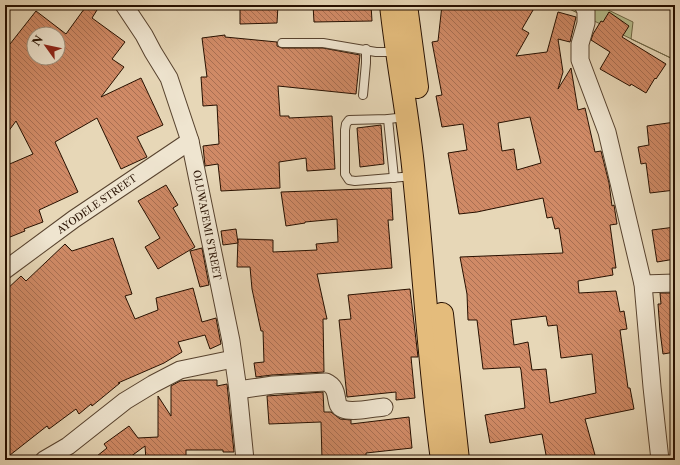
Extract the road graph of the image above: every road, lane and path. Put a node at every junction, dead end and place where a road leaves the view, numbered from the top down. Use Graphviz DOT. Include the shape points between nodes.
graph roads {
  1 [pos="124,5"];
  2 [pos="391,5"];
  3 [pos="406,5"];
  4 [pos="583,5"];
  5 [pos="282,43"];
  6 [pos="366,49"];
  7 [pos="396,52"];
  8 [pos="363,95"];
  9 [pos="398,118"];
  10 [pos="190,141"];
  11 [pos="404,177"];
  12 [pos="5,270"];
  13 [pos="675,283"];
  14 [pos="643,284"];
  15 [pos="233,359"];
  16 [pos="238,390"];
  17 [pos="384,407"];
  18 [pos="44,460"];
  19 [pos="245,460"];
  20 [pos="442,460"];
  21 [pos="458,460"];
  22 [pos="660,460"];
  1 -- 10 [label="street, OLUWAFEMI STREET" via="169,78"];
  2 -- 7 [label="main road"];
  3 -- 21 [label="main road"];
  4 -- 14 [label="street" via="586,23 580,44 580,60 607,132"];
  5 -- 6 [label="lane" via="323,43"];
  6 -- 7 [label="lane"];
  6 -- 8 [label="lane"];
  7 -- 9 [label="main road"];
  9 -- 11 [label="main road"];
  9 -- 11 [label="lane" via="349,120 346,124 345,174 349,180 355,181"];
  10 -- 12 [label="street, AYODELE STREET" via="74,219"];
  10 -- 15 [label="street, OLUWAFEMI STREET"];
  11 -- 20 [label="main road"];
  13 -- 14 [label="street"];
  14 -- 22 [label="street"];
  15 -- 16 [label="street, OLUWAFEMI STREET"];
  15 -- 18 [label="street" via="180,370 125,401 68,446"];
  16 -- 17 [label="street" via="326,382 335,389 338,405 342,409"];
  16 -- 19 [label="street, OLUWAFEMI STREET"];
}
